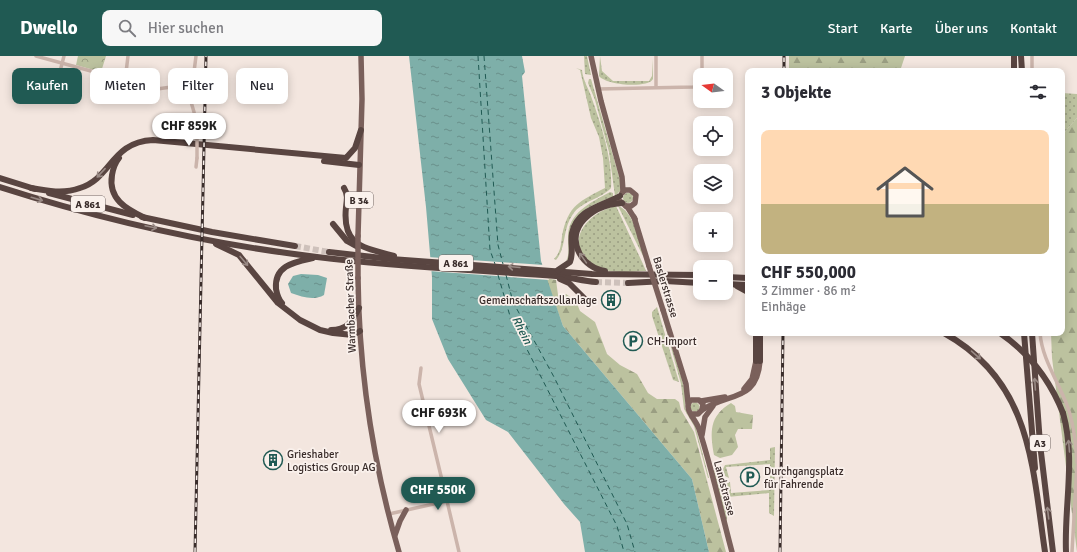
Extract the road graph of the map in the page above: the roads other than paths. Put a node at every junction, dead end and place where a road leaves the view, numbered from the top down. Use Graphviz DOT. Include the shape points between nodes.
graph roads {
  1 [pos="36,56"];
  2 [pos="64,56"];
  3 [pos="128,56"];
  4 [pos="196,56"];
  5 [pos="361,56"];
  6 [pos="591,56"];
  7 [pos="656,56"];
  8 [pos="702,56"];
  9 [pos="1014,56"];
  10 [pos="1021,56"];
  11 [pos="1032,56"];
  12 [pos="62,63"];
  13 [pos="61,68"];
  14 [pos="127,68"];
  15 [pos="194,68"];
  16 [pos="702,68"];
  17 [pos="1014,68"];
  18 [pos="1022,68"];
  19 [pos="1032,68"];
  20 [pos="90,71"];
  21 [pos="656,87"];
  22 [pos="693,87"];
  23 [pos="598,89"];
  24 [pos="192,104"];
  25 [pos="361,130"];
  26 [pos="346,158"];
  27 [pos="359,165"];
  28 [pos="196,167"];
  29 [pos="622,177"];
  30 [pos="0,178"];
  31 [pos="0,187"];
  32 [pos="31,188"];
  33 [pos="344,188"];
  34 [pos="630,190"];
  35 [pos="621,194"];
  36 [pos="624,204"];
  37 [pos="633,204"];
  38 [pos="145,218"];
  39 [pos="635,219"];
  40 [pos="333,224"];
  41 [pos="212,240"];
  42 [pos="295,246"];
  43 [pos="356,251"];
  44 [pos="329,252"];
  45 [pos="372,256"];
  46 [pos="316,257"];
  47 [pos="391,259"];
  48 [pos="409,260"];
  49 [pos="422,264"];
  50 [pos="491,269"];
  51 [pos="644,274"];
  52 [pos="558,275"];
  53 [pos="693,275"];
  54 [pos="733,277"];
  55 [pos="745,278"];
  56 [pos="596,282"];
  57 [pos="628,283"];
  58 [pos="693,283"];
  59 [pos="734,285"];
  60 [pos="745,285"];
  61 [pos="745,290"];
  62 [pos="589,303"];
  63 [pos="359,308"];
  64 [pos="344,328"];
  65 [pos="360,332"];
  66 [pos="756,336"];
  67 [pos="760,336"];
  68 [pos="949,336"];
  69 [pos="1004,336"];
  70 [pos="1024,336"];
  71 [pos="1032,336"];
  72 [pos="1041,336"];
  73 [pos="758,361"];
  74 [pos="421,368"];
  75 [pos="689,392"];
  76 [pos="699,400"];
  77 [pos="688,403"];
  78 [pos="715,404"];
  79 [pos="701,412"];
  80 [pos="691,414"];
  81 [pos="699,428"];
  82 [pos="701,439"];
  83 [pos="1077,463"];
  84 [pos="1077,466"];
  85 [pos="447,501"];
  86 [pos="406,510"];
  87 [pos="1039,510"];
  88 [pos="389,514"];
  89 [pos="394,536"];
  90 [pos="399,552"];
  91 [pos="459,552"];
  92 [pos="732,552"];
  93 [pos="1045,552"];
  94 [pos="1053,552"];
  95 [pos="1066,552"];
  96 [pos="1072,552"];
  1 -- 12 [label="street"];
  2 -- 12 [label="street"];
  3 -- 14 [label="street"];
  4 -- 15 [label="street"];
  5 -- 25 [label="main road, Warmbacher Straße / B 34"];
  6 -- 23 [label="main road"];
  7 -- 21 [label="street"];
  8 -- 16 [label="street"];
  9 -- 17 [label="highway"];
  10 -- 18 [label="highway"];
  11 -- 19 [label="street"];
  12 -- 13 [label="street"];
  12 -- 20 [label="street"];
  21 -- 22 [label="street"];
  21 -- 23 [label="street"];
  23 -- 29 [label="main road"];
  24 -- 28 [label="street, bridge" via="197,137"];
  25 -- 26 [label="highway" via="355,148"];
  25 -- 27 [label="main road, Warmbacher Straße / B 34"];
  26 -- 27 [label="highway"];
  26 -- 32 [label="highway, one-way" via="140,140 121,151 93,182 81,188 66,191"];
  27 -- 38 [label="highway" via="178,145 139,144 130,147 116,161 111,184 113,194 120,203"];
  27 -- 63 [label="main road, Warmbacher Straße / B 34, bridge"];
  29 -- 34 [label="main road"];
  29 -- 35 [label="main road"];
  30 -- 32 [label="highway, A 861"];
  31 -- 41 [label="highway, A 861, one-way" via="113,219"];
  32 -- 38 [label="highway, A 861"];
  33 -- 48 [label="highway" via="347,194 345,223 350,237 374,250"];
  34 -- 35 [label="main road"];
  34 -- 37 [label="main road" via="636,195"];
  35 -- 36 [label="main road"];
  35 -- 52 [label="highway" via="594,206 580,218 572,233 570,262"];
  36 -- 37 [label="main road"];
  36 -- 39 [label="main road, Baslerstrasse"];
  51 -- 36 [label="highway, one-way" via="595,269 585,262 578,250 577,232 584,219 598,209 612,204"];
  37 -- 39 [label="main road, Baslerstrasse"];
  38 -- 42 [label="highway, A 861"];
  39 -- 75 [label="main road, Baslerstrasse, bridge"];
  40 -- 47 [label="highway" via="352,244"];
  41 -- 46 [label="highway, A 861"];
  41 -- 65 [label="highway, one-way" via="239,255 278,303 300,320 333,333 353,335"];
  43 -- 45 [label="highway"];
  44 -- 45 [label="highway, A 861"];
  45 -- 47 [label="highway, A 861"];
  46 -- 49 [label="highway, A 861"];
  46 -- 64 [label="highway" via="295,261 281,270 277,276 276,293 286,308 307,321 330,330"];
  47 -- 48 [label="highway, A 861"];
  48 -- 49 [label="highway, A 861"];
  49 -- 50 [label="highway, A 861"];
  52 -- 50 [label="highway, one-way"];
  50 -- 52 [label="highway" via="543,276"];
  51 -- 52 [label="highway"];
  51 -- 53 [label="highway"];
  52 -- 56 [label="highway"];
  52 -- 62 [label="highway"];
  54 -- 55 [label="highway"];
  57 -- 58 [label="highway"];
  59 -- 60 [label="highway"];
  59 -- 61 [label="highway"];
  63 -- 64 [label="highway" via="352,322"];
  63 -- 65 [label="main road, Warmbacher Straße / B 34"];
  64 -- 65 [label="highway"];
  65 -- 88 [label="main road, Warmbacher Straße / B 34" via="367,402"];
  66 -- 73 [label="highway"];
  67 -- 73 [label="highway"];
  68 -- 87 [label="highway, A3, one-way" via="981,359 1000,380 1013,402 1027,444"];
  95 -- 69 [label="highway, one-way, bridge" via="1070,458 1063,413 1039,369"];
  70 -- 87 [label="highway, A3"];
  94 -- 71 [label="highway, A3, one-way" via="1041,450"];
  72 -- 83 [label="street" via="1044,356 1067,406 1075,437"];
  73 -- 76 [label="main road" via="753,376 745,388 719,399"];
  73 -- 78 [label="main road" via="757,378 752,387 742,394"];
  74 -- 85 [label="street" via="419,384"];
  75 -- 76 [label="main road"];
  75 -- 77 [label="main road, Baslerstrasse"];
  76 -- 77 [label="main road" via="691,400"];
  76 -- 79 [label="main road" via="703,406"];
  77 -- 80 [label="main road" via="687,409"];
  78 -- 79 [label="main road"];
  78 -- 82 [label="main road" via="705,417"];
  79 -- 80 [label="main road"];
  79 -- 81 [label="main road, Landstrasse"];
  80 -- 81 [label="main road, Landstrasse"];
  81 -- 82 [label="main road, Landstrasse"];
  82 -- 92 [label="main road, Landstrasse"];
  84 -- 96 [label="street"];
  85 -- 86 [label="street"];
  85 -- 91 [label="street"];
  86 -- 88 [label="street"];
  86 -- 89 [label="main road"];
  87 -- 93 [label="highway, A3"];
  88 -- 89 [label="main road, Warmbacher Straße / B 34"];
  89 -- 90 [label="main road, Warmbacher Straße / B 34"];
}
